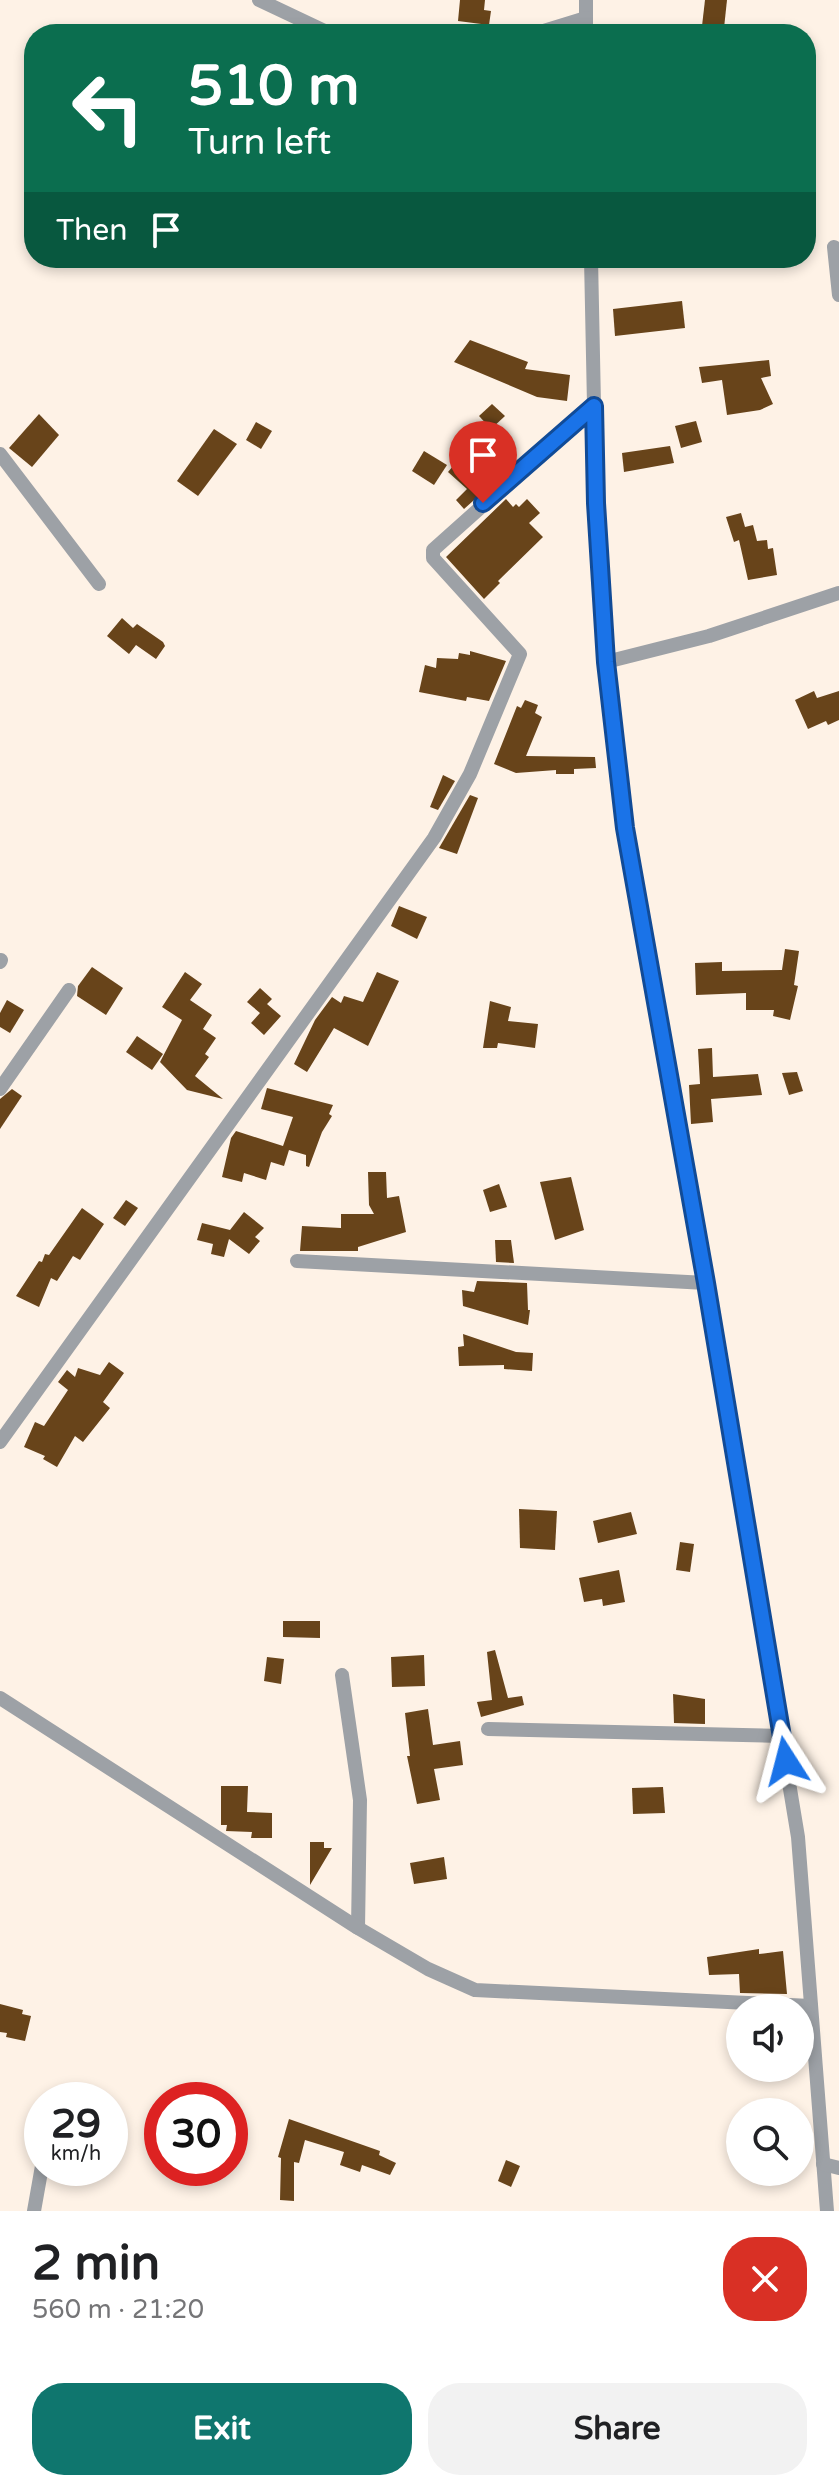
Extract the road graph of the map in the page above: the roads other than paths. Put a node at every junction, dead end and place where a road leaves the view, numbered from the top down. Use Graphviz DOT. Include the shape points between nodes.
graph roads {
  1 [pos="259,0"];
  2 [pos="586,0"];
  3 [pos="586,18"];
  4 [pos="310,24"];
  5 [pos="566,24"];
  6 [pos="586,24"];
  7 [pos="834,247"];
  8 [pos="591,268"];
  9 [pos="839,295"];
  10 [pos="594,406"];
  11 [pos="0,454"];
  12 [pos="99,584"];
  13 [pos="839,593"];
  14 [pos="606,662"];
  15 [pos="69,990"];
  16 [pos="0,1089"];
  17 [pos="297,1261"];
  18 [pos="706,1283"];
  19 [pos="0,1442"];
  20 [pos="342,1675"];
  21 [pos="0,1698"];
  22 [pos="488,1729"];
  23 [pos="782,1736"];
  24 [pos="358,1928"];
  25 [pos="810,1994"];
  26 [pos="726,2002"];
  27 [pos="814,2046"];
  28 [pos="823,2164"];
  29 [pos="839,2168"];
  30 [pos="38,2186"];
  31 [pos="34,2211"];
  32 [pos="827,2211"];
  1 -- 4 [label="street"];
  2 -- 3 [label="street"];
  3 -- 5 [label="street"];
  3 -- 6 [label="street"];
  7 -- 9 [label="street"];
  8 -- 10 [label="street"];
  10 -- 14 [label="street"];
  10 -- 19 [label="street" via="433,550 433,558 520,654 470,774 434,838"];
  11 -- 12 [label="street"];
  13 -- 14 [label="street" via="709,636"];
  14 -- 18 [label="street" via="625,828"];
  15 -- 16 [label="street"];
  17 -- 18 [label="street"];
  18 -- 23 [label="street"];
  20 -- 24 [label="street" via="360,1800"];
  21 -- 24 [label="street"];
  22 -- 23 [label="street"];
  23 -- 25 [label="street" via="798,1837"];
  24 -- 26 [label="street" via="475,1990"];
  27 -- 28 [label="street"];
  28 -- 29 [label="street"];
  28 -- 32 [label="street"];
  30 -- 31 [label="street"];
}
